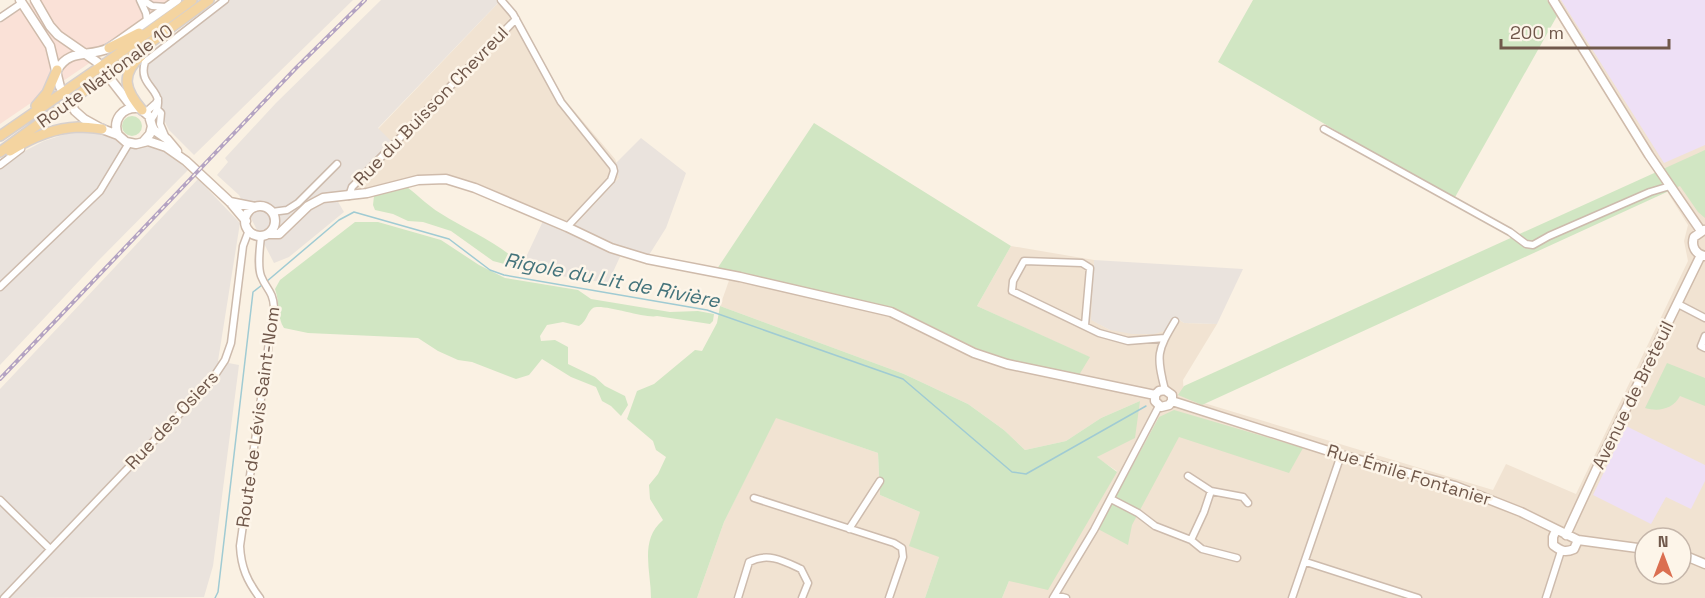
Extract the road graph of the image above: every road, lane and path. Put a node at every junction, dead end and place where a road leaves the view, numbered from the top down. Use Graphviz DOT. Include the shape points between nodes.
graph roads {
  1 [pos="35,0"];
  2 [pos="141,0"];
  3 [pos="177,0"];
  4 [pos="192,0"];
  5 [pos="209,0"];
  6 [pos="225,0"];
  7 [pos="501,0"];
  8 [pos="1553,0"];
  9 [pos="21,1"];
  10 [pos="167,7"];
  11 [pos="0,18"];
  12 [pos="516,19"];
  13 [pos="147,20"];
  14 [pos="150,31"];
  15 [pos="155,40"];
  16 [pos="109,48"];
  17 [pos="85,54"];
  18 [pos="100,67"];
  19 [pos="57,70"];
  20 [pos="107,75"];
  21 [pos="63,93"];
  22 [pos="158,98"];
  23 [pos="69,102"];
  24 [pos="158,110"];
  25 [pos="146,115"];
  26 [pos="25,119"];
  27 [pos="102,129"];
  28 [pos="1324,129"];
  29 [pos="118,135"];
  30 [pos="0,136"];
  31 [pos="42,136"];
  32 [pos="166,139"];
  33 [pos="142,142"];
  34 [pos="129,143"];
  35 [pos="0,152"];
  36 [pos="0,158"];
  37 [pos="186,160"];
  38 [pos="337,164"];
  39 [pos="0,165"];
  40 [pos="1670,186"];
  41 [pos="349,195"];
  42 [pos="230,202"];
  43 [pos="255,207"];
  44 [pos="272,212"];
  45 [pos="246,221"];
  46 [pos="275,225"];
  47 [pos="286,227"];
  48 [pos="567,227"];
  49 [pos="249,230"];
  50 [pos="1703,230"];
  51 [pos="264,235"];
  52 [pos="1703,256"];
  53 [pos="0,287"];
  54 [pos="1678,304"];
  55 [pos="1705,318"];
  56 [pos="1175,321"];
  57 [pos="1085,325"];
  58 [pos="1705,336"];
  59 [pos="1165,338"];
  60 [pos="1705,348"];
  61 [pos="1165,390"];
  62 [pos="1155,395"];
  63 [pos="1172,401"];
  64 [pos="1159,406"];
  65 [pos="1341,455"];
  66 [pos="1188,476"];
  67 [pos="880,481"];
  68 [pos="1211,491"];
  69 [pos="754,498"];
  70 [pos="1111,499"];
  71 [pos="0,500"];
  72 [pos="1248,503"];
  73 [pos="849,529"];
  74 [pos="1556,530"];
  75 [pos="1566,535"];
  76 [pos="1191,540"];
  77 [pos="1578,540"];
  78 [pos="1633,547"];
  79 [pos="50,549"];
  80 [pos="1561,551"];
  81 [pos="1237,558"];
  82 [pos="1306,562"];
  83 [pos="1054,596"];
  84 [pos="4,598"];
  85 [pos="260,598"];
  86 [pos="738,598"];
  87 [pos="802,598"];
  88 [pos="889,598"];
  89 [pos="1066,598"];
  90 [pos="1292,598"];
  91 [pos="1418,598"];
  92 [pos="1546,598"];
  1 -- 17 [label="street" via="58,35"];
  2 -- 10 [label="street"];
  2 -- 13 [label="street"];
  3 -- 10 [label="street"];
  4 -- 14 [label="main road"];
  5 -- 15 [label="main road, Route Nationale 10"];
  6 -- 22 [label="street" via="145,62 144,77"];
  7 -- 12 [label="street"];
  8 -- 40 [label="street"];
  9 -- 11 [label="street"];
  9 -- 19 [label="street" via="50,46"];
  10 -- 13 [label="street"];
  12 -- 41 [label="street, Rue du Buisson Chevreul" via="352,187"];
  12 -- 48 [label="street" via="561,102 614,171 611,180"];
  13 -- 16 [label="street"];
  14 -- 16 [label="main road"];
  14 -- 18 [label="main road"];
  15 -- 20 [label="main road, Route Nationale 10"];
  15 -- 25 [label="main road" via="151,49 133,64 127,79 131,97"];
  16 -- 17 [label="street"];
  17 -- 18 [label="street"];
  17 -- 19 [label="street" via="66,58"];
  18 -- 20 [label="street"];
  18 -- 21 [label="main road"];
  19 -- 21 [label="street"];
  19 -- 26 [label="main road" via="47,93 26,113"];
  20 -- 23 [label="main road, Route Nationale 10"];
  20 -- 25 [label="street" via="129,103"];
  21 -- 23 [label="street"];
  21 -- 26 [label="main road"];
  22 -- 24 [label="street"];
  22 -- 25 [label="street"];
  23 -- 27 [label="street" via="84,119"];
  23 -- 35 [label="main road, Route Nationale 10"];
  24 -- 25 [label="street"];
  24 -- 32 [label="street"];
  25 -- 29 [label="street" via="126,109 116,122"];
  25 -- 32 [label="street" via="154,130"];
  25 -- 33 [label="street" via="150,134"];
  26 -- 30 [label="main road"];
  27 -- 29 [label="street"];
  27 -- 31 [label="main road" via="71,128"];
  28 -- 40 [label="street" via="1526,244 1533,245"];
  29 -- 34 [label="street"];
  31 -- 36 [label="main road"];
  31 -- 39 [label="street"];
  32 -- 37 [label="street"];
  33 -- 34 [label="street"];
  33 -- 37 [label="street" via="160,144"];
  34 -- 53 [label="street" via="100,191"];
  37 -- 42 [label="street"];
  38 -- 44 [label="street" via="298,203 287,210"];
  40 -- 50 [label="street"];
  41 -- 47 [label="street" via="312,203"];
  41 -- 48 [label="street" via="418,180 447,180"];
  42 -- 43 [label="street"];
  42 -- 45 [label="street"];
  43 -- 44 [label="street"];
  43 -- 45 [label="street"];
  44 -- 46 [label="street"];
  45 -- 49 [label="street"];
  46 -- 47 [label="street"];
  46 -- 51 [label="street"];
  47 -- 51 [label="street" via="279,234"];
  48 -- 62 [label="street" via="611,248 647,259 891,312 974,353 1007,364"];
  49 -- 51 [label="street"];
  49 -- 79 [label="street, Rue des Osiers" via="243,246 231,343 220,368"];
  50 -- 52 [label="street" via="1693,241 1694,249"];
  51 -- 85 [label="street, Route de Lévis Saint-Nom" via="261,278 274,296 274,308 240,546 246,579"];
  52 -- 54 [label="street, Avenue de Breteuil"];
  54 -- 55 [label="street"];
  54 -- 75 [label="street, Avenue de Breteuil"];
  56 -- 59 [label="street"];
  57 -- 57 [label="street" via="1090,268 1082,263 1024,261 1012,291"];
  57 -- 59 [label="street" via="1128,340"];
  58 -- 60 [label="street" via="1701,346"];
  59 -- 61 [label="street" via="1158,360"];
  61 -- 62 [label="street"];
  61 -- 63 [label="street" via="1172,395"];
  62 -- 64 [label="street"];
  63 -- 64 [label="street" via="1167,407"];
  63 -- 65 [label="street, Rue Émile Fontanier"];
  64 -- 70 [label="street"];
  65 -- 74 [label="street, Rue Émile Fontanier" via="1455,486"];
  65 -- 82 [label="street"];
  66 -- 68 [label="street"];
  67 -- 73 [label="street"];
  68 -- 72 [label="street" via="1243,497"];
  68 -- 76 [label="street"];
  69 -- 73 [label="street"];
  70 -- 76 [label="street" via="1155,526"];
  70 -- 83 [label="street"];
  71 -- 79 [label="street"];
  73 -- 88 [label="street" via="902,548 903,557"];
  74 -- 75 [label="street, Rue Émile Fontanier"];
  74 -- 80 [label="street" via="1553,545"];
  75 -- 77 [label="street, Rue Émile Fontanier"];
  76 -- 81 [label="street" via="1202,549"];
  77 -- 78 [label="street, Rue Émile Fontanier"];
  77 -- 80 [label="street" via="1574,549"];
  79 -- 84 [label="street, Rue des Osiers"];
  80 -- 92 [label="street"];
  82 -- 90 [label="street"];
  82 -- 91 [label="street"];
  83 -- 89 [label="street"];
  86 -- 87 [label="street" via="749,562 757,557 776,557 801,569 808,583"];
}
